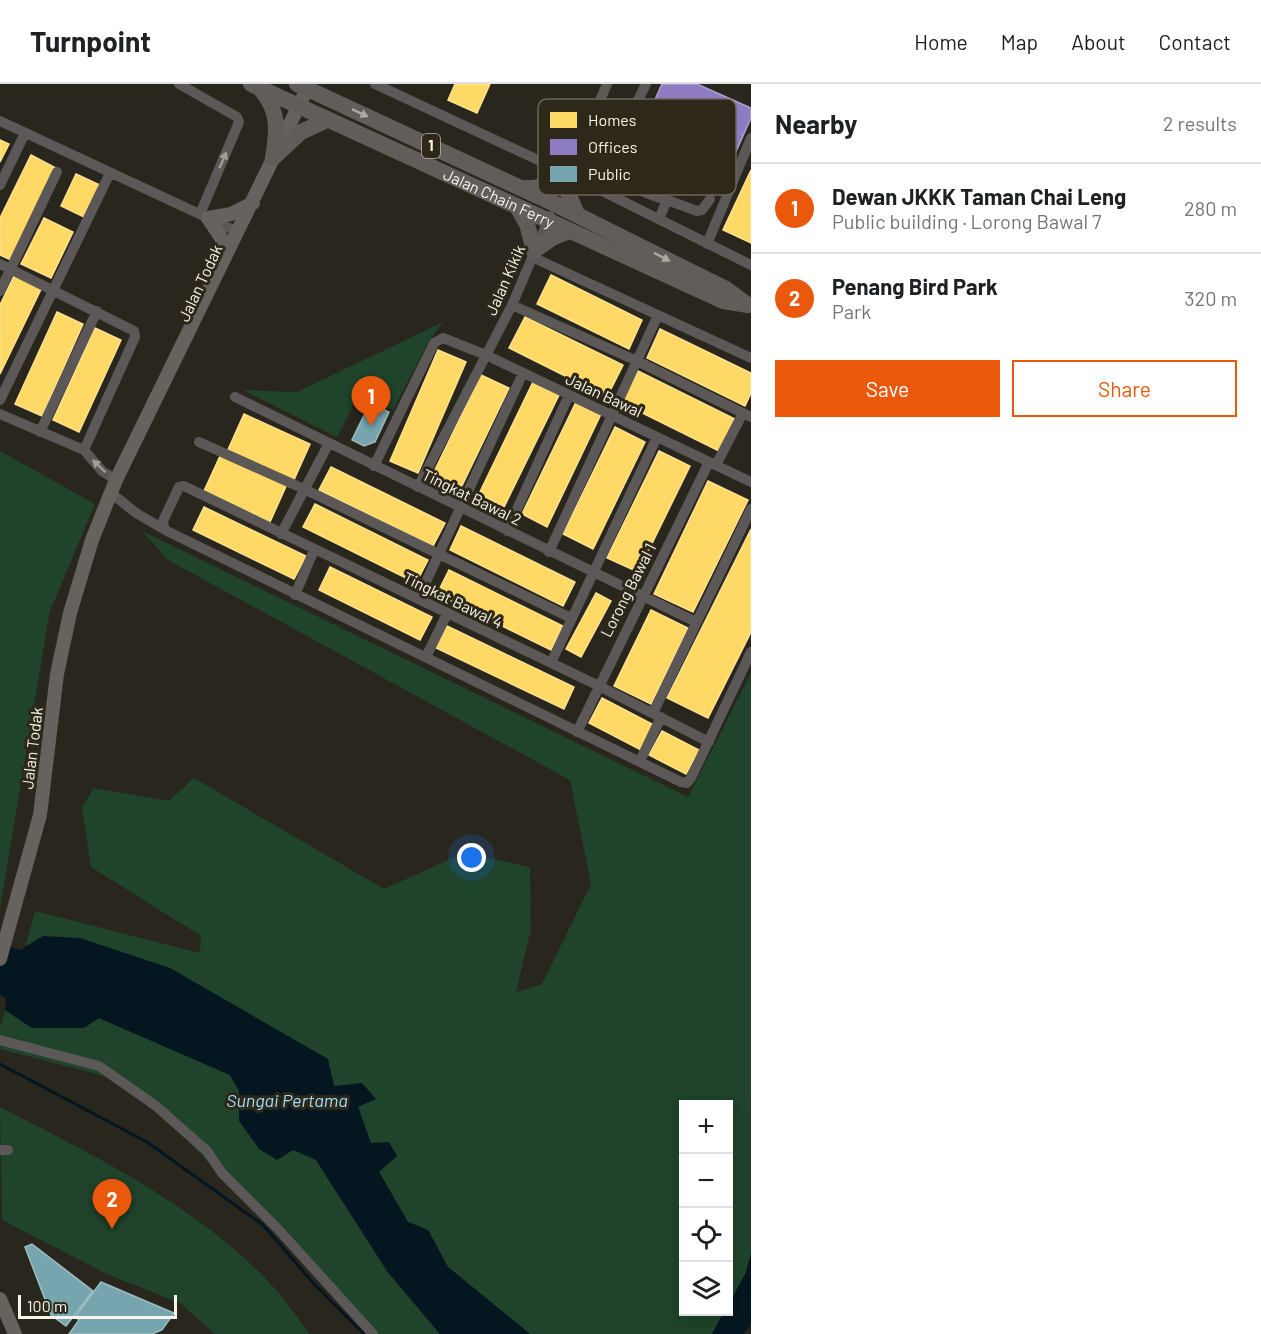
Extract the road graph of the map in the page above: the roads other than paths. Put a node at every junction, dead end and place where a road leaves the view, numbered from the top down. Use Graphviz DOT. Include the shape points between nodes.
graph roads {
  1 [pos="179,84"];
  2 [pos="375,84"];
  3 [pos="607,84"];
  4 [pos="646,84"];
  5 [pos="302,86"];
  6 [pos="256,87"];
  7 [pos="601,99"];
  8 [pos="638,99"];
  9 [pos="298,107"];
  10 [pos="327,120"];
  11 [pos="0,121"];
  12 [pos="25,134"];
  13 [pos="751,138"];
  14 [pos="273,158"];
  15 [pos="538,162"];
  16 [pos="57,172"];
  17 [pos="110,173"];
  18 [pos="736,174"];
  19 [pos="0,185"];
  20 [pos="538,187"];
  21 [pos="520,188"];
  22 [pos="559,195"];
  23 [pos="569,195"];
  24 [pos="608,195"];
  25 [pos="655,195"];
  26 [pos="727,195"];
  27 [pos="710,199"];
  28 [pos="667,200"];
  29 [pos="253,203"];
  30 [pos="555,204"];
  31 [pos="518,208"];
  32 [pos="577,214"];
  33 [pos="204,216"];
  34 [pos="659,219"];
  35 [pos="547,222"];
  36 [pos="569,231"];
  37 [pos="238,232"];
  38 [pos="707,244"];
  39 [pos="533,254"];
  40 [pos="221,261"];
  41 [pos="0,264"];
  42 [pos="751,265"];
  43 [pos="11,269"];
  44 [pos="53,290"];
  45 [pos="0,291"];
  46 [pos="512,305"];
  47 [pos="750,306"];
  48 [pos="97,311"];
  49 [pos="658,315"];
  50 [pos="486,355"];
  51 [pos="751,358"];
  52 [pos="637,361"];
  53 [pos="523,373"];
  54 [pos="569,395"];
  55 [pos="235,397"];
  56 [pos="0,400"];
  57 [pos="0,414"];
  58 [pos="611,414"];
  59 [pos="747,415"];
  60 [pos="40,432"];
  61 [pos="657,437"];
  62 [pos="199,442"];
  63 [pos="329,443"];
  64 [pos="84,450"];
  65 [pos="712,463"];
  66 [pos="374,465"];
  67 [pos="116,480"];
  68 [pos="751,482"];
  69 [pos="418,488"];
  70 [pos="304,489"];
  71 [pos="116,497"];
  72 [pos="459,507"];
  73 [pos="751,509"];
  74 [pos="164,527"];
  75 [pos="507,531"];
  76 [pos="280,534"];
  77 [pos="92,540"];
  78 [pos="314,550"];
  79 [pos="549,552"];
  80 [pos="437,555"];
  81 [pos="593,573"];
  82 [pos="295,595"];
  83 [pos="641,597"];
  84 [pos="418,599"];
  85 [pos="447,614"];
  86 [pos="571,618"];
  87 [pos="696,622"];
  88 [pos="751,652"];
  89 [pos="426,657"];
  90 [pos="551,663"];
  91 [pos="597,685"];
  92 [pos="657,715"];
  93 [pos="577,732"];
  94 [pos="709,742"];
  95 [pos="640,761"];
  96 [pos="0,959"];
  97 [pos="0,1040"];
  98 [pos="0,1299"];
  99 [pos="8,1328"];
  100 [pos="373,1334"];
  33 -- 1 [label="street, one-way" via="239,122 237,117"];
  2 -- 15 [label="street"];
  3 -- 7 [label="street, Jalan Kikik"];
  4 -- 8 [label="street"];
  5 -- 9 [label="main road, Jalan Todak"];
  5 -- 21 [label="highway, Jalan Chain Ferry / 1, one-way"];
  6 -- 9 [label="highway, Jalan Chain Ferry / 1"];
  6 -- 14 [label="highway" via="274,109 277,120"];
  9 -- 10 [label="highway, Jalan Chain Ferry / 1"];
  9 -- 14 [label="main road, Jalan Todak"];
  10 -- 14 [label="highway" via="301,132"];
  10 -- 31 [label="highway, Jalan Chain Ferry / 1"];
  11 -- 12 [label="street"];
  12 -- 17 [label="street"];
  12 -- 19 [label="street"];
  13 -- 18 [label="street"];
  14 -- 29 [label="main road, Jalan Todak"];
  16 -- 43 [label="street"];
  17 -- 33 [label="street"];
  17 -- 44 [label="street"];
  20 -- 21 [label="highway"];
  21 -- 30 [label="highway, Jalan Chain Ferry / 1"];
  22 -- 30 [label="street, Jalan Kikik"];
  23 -- 32 [label="highway"];
  24 -- 34 [label="street"];
  25 -- 28 [label="street"];
  26 -- 38 [label="street"];
  27 -- 28 [label="street" via="697,211"];
  28 -- 34 [label="street"];
  29 -- 33 [label="main road" via="231,214"];
  29 -- 37 [label="main road, Jalan Todak"];
  30 -- 32 [label="highway, Jalan Chain Ferry / 1"];
  30 -- 35 [label="street, Jalan Kikik"];
  31 -- 35 [label="highway, Jalan Chain Ferry / 1"];
  31 -- 39 [label="highway" via="527,224"];
  32 -- 47 [label="highway, Jalan Chain Ferry / 1, one-way" via="726,289"];
  33 -- 37 [label="street"];
  33 -- 40 [label="main road" via="222,239"];
  34 -- 38 [label="street"];
  35 -- 36 [label="highway, Jalan Chain Ferry / 1"];
  35 -- 39 [label="street, Jalan Kikik"];
  36 -- 39 [label="highway" via="552,238"];
  36 -- 47 [label="highway, Jalan Chain Ferry / 1" via="723,301"];
  37 -- 40 [label="main road, Jalan Todak"];
  37 -- 71 [label="main road, Jalan Todak" via="236,248"];
  38 -- 42 [label="street"];
  39 -- 46 [label="street, Jalan Kikik"];
  39 -- 49 [label="street"];
  40 -- 67 [label="main road, Jalan Todak"];
  41 -- 43 [label="street"];
  43 -- 44 [label="street"];
  43 -- 45 [label="street"];
  44 -- 48 [label="street"];
  44 -- 56 [label="street"];
  46 -- 50 [label="street, Jalan Kikik"];
  46 -- 52 [label="street"];
  48 -- 60 [label="street"];
  48 -- 64 [label="street" via="131,327 135,338"];
  49 -- 51 [label="street"];
  49 -- 52 [label="street"];
  50 -- 53 [label="street, Jalan Bawal"];
  50 -- 66 [label="street, Jalan Bawal" via="443,338 434,343"];
  50 -- 69 [label="street, Jalan Kikik"];
  52 -- 58 [label="street"];
  52 -- 59 [label="street"];
  53 -- 54 [label="street, Jalan Bawal"];
  53 -- 72 [label="street"];
  54 -- 58 [label="street, Jalan Bawal"];
  54 -- 75 [label="street"];
  55 -- 63 [label="street, Tingkat Bawal 2"];
  57 -- 60 [label="street"];
  58 -- 61 [label="street, Jalan Bawal"];
  58 -- 79 [label="street"];
  59 -- 65 [label="street, Lorong Bawal 1"];
  60 -- 64 [label="street"];
  61 -- 65 [label="street, Jalan Bawal"];
  61 -- 81 [label="street"];
  62 -- 70 [label="street"];
  63 -- 66 [label="street, Tingkat Bawal 2"];
  63 -- 70 [label="street"];
  67 -- 64 [label="street, one-way" via="102,471"];
  65 -- 68 [label="street, Jalan Bawal"];
  65 -- 83 [label="street, Lorong Bawal 1"];
  66 -- 69 [label="street, Tingkat Bawal 2"];
  67 -- 77 [label="main road, Jalan Todak"];
  69 -- 72 [label="street, Tingkat Bawal 2"];
  70 -- 76 [label="street"];
  70 -- 80 [label="street"];
  71 -- 74 [label="street"];
  71 -- 77 [label="main road, Jalan Todak"];
  72 -- 75 [label="street, Tingkat Bawal 2"];
  72 -- 80 [label="street"];
  73 -- 87 [label="street"];
  74 -- 76 [label="street, Tingkat Bawal 4" via="163,521 179,488 184,486"];
  74 -- 82 [label="street"];
  75 -- 79 [label="street, Tingkat Bawal 2"];
  76 -- 78 [label="street, Tingkat Bawal 4"];
  77 -- 96 [label="main road, Jalan Todak" via="57,674 40,815"];
  78 -- 82 [label="street"];
  78 -- 84 [label="street, Tingkat Bawal 4"];
  79 -- 81 [label="street, Tingkat Bawal 2"];
  80 -- 84 [label="street"];
  80 -- 86 [label="street"];
  81 -- 83 [label="street, Tingkat Bawal 2"];
  81 -- 86 [label="street"];
  82 -- 89 [label="street"];
  83 -- 87 [label="street, Tingkat Bawal 2"];
  83 -- 91 [label="street, Lorong Bawal 1"];
  84 -- 85 [label="street, Tingkat Bawal 4"];
  85 -- 89 [label="street"];
  85 -- 90 [label="street, Tingkat Bawal 4"];
  86 -- 90 [label="street"];
  87 -- 92 [label="street"];
  88 -- 94 [label="street"];
  89 -- 93 [label="street"];
  90 -- 91 [label="street, Tingkat Bawal 4"];
  91 -- 92 [label="street, Tingkat Bawal 4"];
  91 -- 93 [label="street, Lorong Bawal 1"];
  92 -- 94 [label="street, Tingkat Bawal 4"];
  92 -- 95 [label="street"];
  93 -- 95 [label="street"];
  94 -- 95 [label="street" via="687,783"];
  97 -- 100 [label="street" via="99,1066 156,1106 207,1151 222,1173"];
  98 -- 99 [label="main road"];
}
